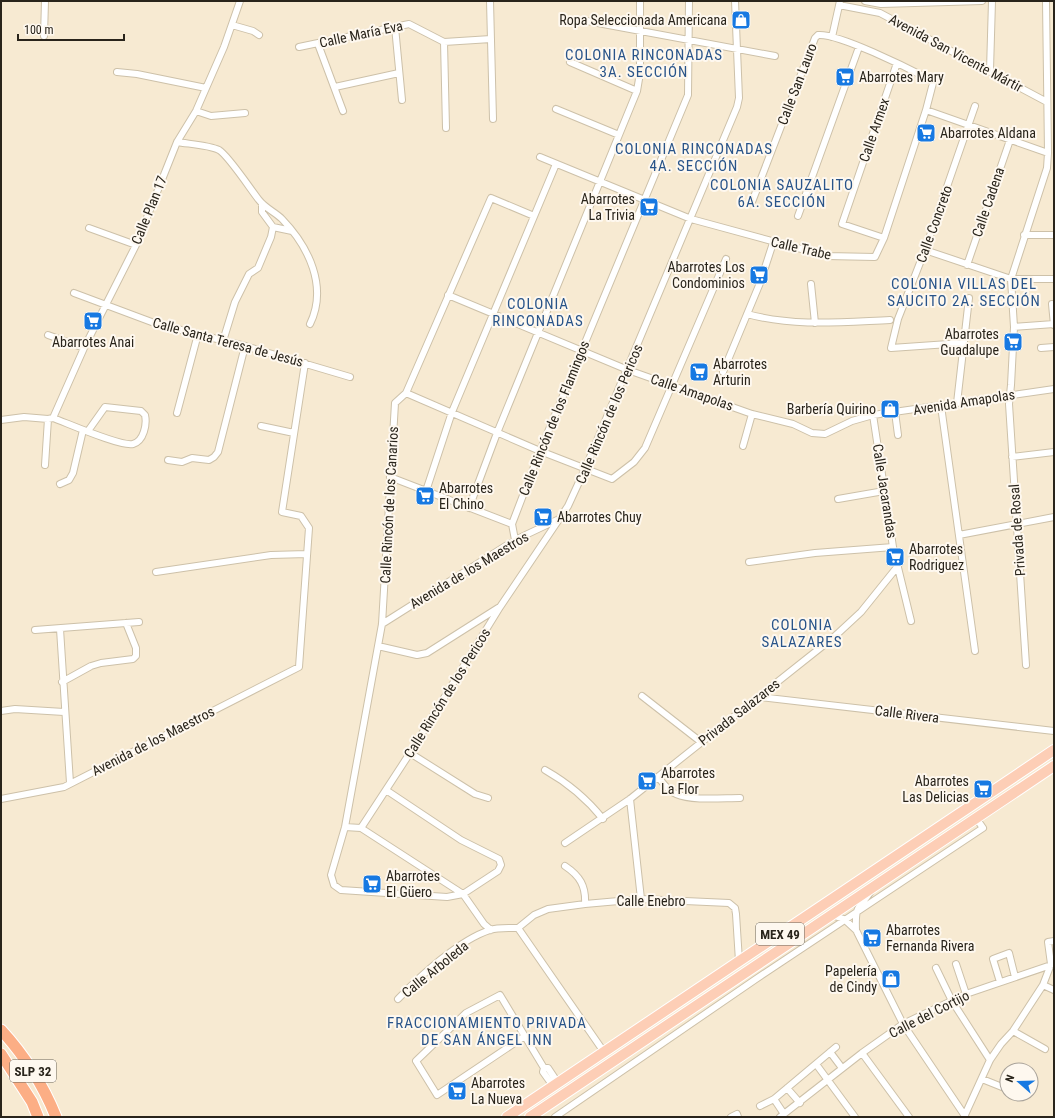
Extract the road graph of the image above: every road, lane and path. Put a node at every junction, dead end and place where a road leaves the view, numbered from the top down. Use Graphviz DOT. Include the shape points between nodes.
graph roads {
  1 [pos="45,1"];
  2 [pos="240,1"];
  3 [pos="490,1"];
  4 [pos="640,1"];
  5 [pos="689,1"];
  6 [pos="735,1"];
  7 [pos="865,1"];
  8 [pos="982,1"];
  9 [pos="992,1"];
  10 [pos="1046,1"];
  11 [pos="840,3"];
  12 [pos="881,4"];
  13 [pos="880,13"];
  14 [pos="587,21"];
  15 [pos="232,25"];
  16 [pos="395,27"];
  17 [pos="641,32"];
  18 [pos="259,35"];
  19 [pos="44,36"];
  20 [pos="832,37"];
  21 [pos="1046,38"];
  22 [pos="1054,38"];
  23 [pos="491,39"];
  24 [pos="690,39"];
  25 [pos="444,42"];
  26 [pos="318,44"];
  27 [pos="299,47"];
  28 [pos="859,47"];
  29 [pos="736,48"];
  30 [pos="775,56"];
  31 [pos="570,62"];
  32 [pos="897,62"];
  33 [pos="990,70"];
  34 [pos="117,72"];
  35 [pos="398,73"];
  36 [pos="336,87"];
  37 [pos="206,88"];
  38 [pos="637,91"];
  39 [pos="402,100"];
  40 [pos="1047,102"];
  41 [pos="975,106"];
  42 [pos="556,109"];
  43 [pos="196,110"];
  44 [pos="926,110"];
  45 [pos="343,111"];
  46 [pos="245,113"];
  47 [pos="493,119"];
  48 [pos="969,124"];
  49 [pos="446,128"];
  50 [pos="619,135"];
  51 [pos="1010,140"];
  52 [pos="177,142"];
  53 [pos="1048,153"];
  54 [pos="540,157"];
  55 [pos="556,164"];
  56 [pos="600,181"];
  57 [pos="644,200"];
  58 [pos="752,202"];
  59 [pos="262,204"];
  60 [pos="534,216"];
  61 [pos="798,216"];
  62 [pos="691,219"];
  63 [pos="273,227"];
  64 [pos="89,228"];
  65 [pos="292,231"];
  66 [pos="1024,235"];
  67 [pos="1054,235"];
  68 [pos="884,238"];
  69 [pos="773,243"];
  70 [pos="136,245"];
  71 [pos="925,250"];
  72 [pos="726,259"];
  73 [pos="966,265"];
  74 [pos="1011,279"];
  75 [pos="1054,279"];
  76 [pos="811,284"];
  77 [pos="74,293"];
  78 [pos="448,295"];
  79 [pos="969,298"];
  80 [pos="1052,304"];
  81 [pos="106,305"];
  82 [pos="747,314"];
  83 [pos="493,315"];
  84 [pos="890,320"];
  85 [pos="814,323"];
  86 [pos="310,324"];
  87 [pos="1054,324"];
  88 [pos="1014,327"];
  89 [pos="538,333"];
  90 [pos="198,334"];
  91 [pos="48,335"];
  92 [pos="224,341"];
  93 [pos="963,343"];
  94 [pos="245,346"];
  95 [pos="1054,347"];
  96 [pos="84,348"];
  97 [pos="1041,348"];
  98 [pos="582,350"];
  99 [pos="305,363"];
  100 [pos="628,370"];
  101 [pos="723,372"];
  102 [pos="350,377"];
  103 [pos="672,385"];
  104 [pos="1054,389"];
  105 [pos="406,393"];
  106 [pos="1010,395"];
  107 [pos="957,403"];
  108 [pos="941,406"];
  109 [pos="452,412"];
  110 [pos="895,412"];
  111 [pos="177,413"];
  112 [pos="752,414"];
  113 [pos="873,416"];
  114 [pos="50,419"];
  115 [pos="1,420"];
  116 [pos="261,426"];
  117 [pos="85,430"];
  118 [pos="294,433"];
  119 [pos="497,433"];
  120 [pos="898,435"];
  121 [pos="743,446"];
  122 [pos="540,451"];
  123 [pos="1054,452"];
  124 [pos="1012,457"];
  125 [pos="168,460"];
  126 [pos="45,464"];
  127 [pos="585,469"];
  128 [pos="390,477"];
  129 [pos="60,484"];
  130 [pos="426,491"];
  131 [pos="884,491"];
  132 [pos="838,499"];
  133 [pos="469,508"];
  134 [pos="1054,517"];
  135 [pos="558,520"];
  136 [pos="512,524"];
  137 [pos="1017,524"];
  138 [pos="959,535"];
  139 [pos="515,540"];
  140 [pos="893,548"];
  141 [pos="307,554"];
  142 [pos="749,562"];
  143 [pos="898,566"];
  144 [pos="156,572"];
  145 [pos="500,607"];
  146 [pos="911,621"];
  147 [pos="139,622"];
  148 [pos="126,623"];
  149 [pos="382,624"];
  150 [pos="60,629"];
  151 [pos="35,630"];
  152 [pos="378,646"];
  153 [pos="975,651"];
  154 [pos="1026,665"];
  155 [pos="62,682"];
  156 [pos="642,696"];
  157 [pos="759,697"];
  158 [pos="1,711"];
  159 [pos="64,712"];
  160 [pos="1054,731"];
  161 [pos="701,742"];
  162 [pos="1054,750"];
  163 [pos="410,754"];
  164 [pos="1054,766"];
  165 [pos="545,770"];
  166 [pos="658,777"];
  167 [pos="70,783"];
  168 [pos="386,790"];
  169 [pos="2,798"];
  170 [pos="488,798"];
  171 [pos="740,798"];
  172 [pos="630,799"];
  173 [pos="968,808"];
  174 [pos="976,818"];
  175 [pos="603,819"];
  176 [pos="345,826"];
  177 [pos="361,828"];
  178 [pos="954,833"];
  179 [pos="565,843"];
  180 [pos="961,843"];
  181 [pos="918,857"];
  182 [pos="565,866"];
  183 [pos="924,867"];
  184 [pos="866,876"];
  185 [pos="873,888"];
  186 [pos="463,894"];
  187 [pos="641,899"];
  188 [pos="585,904"];
  189 [pos="856,912"];
  190 [pos="831,915"];
  191 [pos="844,920"];
  192 [pos="518,928"];
  193 [pos="491,930"];
  194 [pos="856,930"];
  195 [pos="1054,941"];
  196 [pos="739,961"];
  197 [pos="956,964"];
  198 [pos="1052,964"];
  199 [pos="936,968"];
  200 [pos="750,969"];
  201 [pos="1015,977"];
  202 [pos="756,979"];
  203 [pos="1000,982"];
  204 [pos="1043,985"];
  205 [pos="723,987"];
  206 [pos="1054,990"];
  207 [pos="966,994"];
  208 [pos="730,997"];
  209 [pos="398,999"];
  210 [pos="952,1001"];
  211 [pos="903,1024"];
  212 [pos="1,1030"];
  213 [pos="1013,1031"];
  214 [pos="525,1036"];
  215 [pos="836,1047"];
  216 [pos="1045,1049"];
  217 [pos="604,1052"];
  218 [pos="830,1052"];
  219 [pos="862,1052"];
  220 [pos="1,1054"];
  221 [pos="990,1060"];
  222 [pos="816,1064"];
  223 [pos="842,1068"];
  224 [pos="982,1078"];
  225 [pos="829,1079"];
  226 [pos="555,1085"];
  227 [pos="999,1085"];
  228 [pos="787,1088"];
  229 [pos="774,1099"];
  230 [pos="800,1102"];
  231 [pos="760,1106"];
  232 [pos="782,1116"];
  233 [pos="964,1116"];
  234 [pos="38,1117"];
  235 [pos="56,1117"];
  236 [pos="507,1117"];
  237 [pos="530,1117"];
  238 [pos="555,1117"];
  239 [pos="730,1117"];
  240 [pos="738,1117"];
  241 [pos="855,1117"];
  242 [pos="909,1117"];
  1 -- 19 [label="street"];
  2 -- 15 [label="street, Calle Plan 17"];
  3 -- 23 [label="street"];
  4 -- 17 [label="street"];
  5 -- 24 [label="street, Calle Rincón de los Flamingos"];
  6 -- 29 [label="street, Calle Rincón de los Pericos"];
  7 -- 12 [label="street"];
  8 -- 12 [label="street"];
  9 -- 33 [label="street"];
  10 -- 21 [label="street"];
  11 -- 13 [label="street, Avenida San Vicente Mártir"];
  11 -- 20 [label="street"];
  12 -- 13 [label="street"];
  13 -- 33 [label="street, Avenida San Vicente Mártir"];
  14 -- 17 [label="street"];
  15 -- 18 [label="street" via="253,30"];
  15 -- 37 [label="street, Calle Plan 17"];
  16 -- 25 [label="street, Calle María Eva" via="409,24"];
  16 -- 26 [label="street, Calle María Eva"];
  16 -- 35 [label="street"];
  17 -- 24 [label="street"];
  17 -- 38 [label="street"];
  20 -- 28 [label="street"];
  20 -- 58 [label="street, Calle San Lauro" via="818,35 815,38"];
  21 -- 22 [label="street"];
  21 -- 40 [label="street"];
  23 -- 25 [label="street"];
  23 -- 47 [label="street"];
  24 -- 29 [label="street"];
  24 -- 57 [label="street, Calle Rincón de los Flamingos" via="688,95"];
  25 -- 49 [label="street"];
  26 -- 27 [label="street, Calle María Eva"];
  26 -- 36 [label="street"];
  28 -- 32 [label="street"];
  28 -- 61 [label="street"];
  29 -- 30 [label="street"];
  29 -- 62 [label="street, Calle Rincón de los Pericos" via="739,98 737,107"];
  31 -- 38 [label="street"];
  32 -- 44 [label="street, Calle Trabe" via="932,83"];
  32 -- 68 [label="street, Calle Armex" via="842,224"];
  33 -- 40 [label="street, Avenida San Vicente Mártir"];
  34 -- 37 [label="street"];
  35 -- 36 [label="street"];
  35 -- 39 [label="street"];
  36 -- 45 [label="street"];
  37 -- 43 [label="street, Calle Plan 17"];
  38 -- 50 [label="street"];
  40 -- 53 [label="street"];
  41 -- 48 [label="street, Calle Concreto"];
  42 -- 50 [label="street"];
  43 -- 46 [label="street" via="211,116"];
  43 -- 52 [label="street, Calle Plan 17"];
  44 -- 48 [label="street"];
  44 -- 68 [label="street, Calle Trabe"];
  48 -- 51 [label="street"];
  48 -- 71 [label="street, Calle Concreto"];
  50 -- 56 [label="street"];
  51 -- 53 [label="street"];
  51 -- 73 [label="street, Calle Cadena"];
  52 -- 59 [label="street" via="219,150"];
  52 -- 70 [label="street, Calle Plan 17"];
  53 -- 66 [label="street" via="1047,168"];
  54 -- 55 [label="street, Calle Trabe"];
  55 -- 56 [label="street, Calle Trabe"];
  55 -- 60 [label="street"];
  56 -- 57 [label="street, Calle Trabe"];
  56 -- 89 [label="street"];
  57 -- 62 [label="street, Calle Trabe"];
  57 -- 98 [label="street, Calle Rincón de los Flamingos"];
  59 -- 63 [label="street" via="262,212"];
  59 -- 65 [label="street" via="282,219"];
  60 -- 78 [label="street, Calle Rincón de los Canarios" via="491,198"];
  60 -- 83 [label="street"];
  62 -- 69 [label="street, Calle Trabe"];
  62 -- 100 [label="street, Calle Rincón de los Pericos"];
  63 -- 65 [label="street"];
  63 -- 92 [label="street" via="258,268 249,274 235,302"];
  64 -- 70 [label="street"];
  65 -- 86 [label="street" via="305,248 313,268 318,297 316,311"];
  66 -- 67 [label="street"];
  66 -- 74 [label="street"];
  68 -- 69 [label="street, Calle Trabe" via="875,257 867,258 827,256"];
  69 -- 82 [label="street"];
  70 -- 81 [label="street, Calle Plan 17"];
  71 -- 73 [label="street"];
  71 -- 93 [label="street, Calle Concreto" via="898,319 891,348"];
  72 -- 103 [label="street"];
  73 -- 74 [label="street"];
  74 -- 75 [label="street"];
  74 -- 88 [label="street, Privada de Rosal"];
  76 -- 85 [label="street"];
  77 -- 81 [label="street, Calle Santa Teresa de Jesús"];
  78 -- 83 [label="street, Calle Amapolas"];
  78 -- 105 [label="street, Calle Rincón de los Canarios"];
  79 -- 93 [label="street"];
  80 -- 87 [label="street"];
  81 -- 90 [label="street, Calle Santa Teresa de Jesús" via="157,324"];
  81 -- 96 [label="street, Calle Plan 17"];
  82 -- 85 [label="street" via="803,324"];
  82 -- 101 [label="street"];
  83 -- 89 [label="street, Calle Amapolas"];
  83 -- 109 [label="street"];
  84 -- 85 [label="street"];
  87 -- 88 [label="street"];
  88 -- 106 [label="street, Privada de Rosal"];
  89 -- 98 [label="street, Calle Amapolas"];
  89 -- 119 [label="street"];
  90 -- 92 [label="street, Calle Santa Teresa de Jesús"];
  90 -- 111 [label="street"];
  91 -- 96 [label="street"];
  92 -- 94 [label="street, Calle Santa Teresa de Jesús"];
  93 -- 107 [label="street"];
  94 -- 99 [label="street, Calle Santa Teresa de Jesús"];
  94 -- 125 [label="street" via="218,452 209,460"];
  95 -- 97 [label="street"];
  96 -- 114 [label="street, Calle Plan 17"];
  98 -- 100 [label="street, Calle Amapolas"];
  98 -- 122 [label="street, Calle Rincón de los Flamingos"];
  99 -- 102 [label="street, Calle Santa Teresa de Jesús"];
  99 -- 118 [label="street"];
  100 -- 103 [label="street, Calle Amapolas"];
  100 -- 127 [label="street, Calle Rincón de los Pericos"];
  103 -- 112 [label="street, Calle Amapolas"];
  103 -- 127 [label="street" via="645,448 634,462 612,479"];
  104 -- 106 [label="street, Avenida Amapolas"];
  105 -- 109 [label="street"];
  105 -- 128 [label="street, Calle Rincón de los Canarios" via="395,403"];
  106 -- 107 [label="street, Avenida Amapolas"];
  106 -- 124 [label="street, Privada de Rosal" via="1008,404"];
  107 -- 108 [label="street, Avenida Amapolas"];
  108 -- 110 [label="street, Avenida Amapolas"];
  108 -- 138 [label="street"];
  109 -- 119 [label="street"];
  109 -- 130 [label="street"];
  110 -- 113 [label="street, Avenida Amapolas"];
  110 -- 120 [label="street"];
  112 -- 113 [label="street, Calle Amapolas" via="793,424 812,433 824,434 852,421"];
  112 -- 121 [label="street"];
  113 -- 131 [label="street, Calle Jacarandas"];
  114 -- 115 [label="street" via="24,417"];
  114 -- 117 [label="street"];
  114 -- 126 [label="street"];
  116 -- 118 [label="street"];
  117 -- 117 [label="street" via="126,444 134,443 141,438 147,423 145,414 141,411 104,407"];
  117 -- 129 [label="street" via="73,473 69,480"];
  118 -- 141 [label="street" via="282,512 301,516 306,521 309,528"];
  119 -- 122 [label="street"];
  119 -- 133 [label="street"];
  122 -- 127 [label="street"];
  122 -- 136 [label="street, Calle Rincón de los Flamingos"];
  123 -- 124 [label="street"];
  124 -- 137 [label="street, Privada de Rosal"];
  127 -- 135 [label="street, Calle Rincón de los Pericos" via="568,506"];
  128 -- 130 [label="street"];
  128 -- 149 [label="street, Calle Rincón de los Canarios"];
  130 -- 133 [label="street"];
  131 -- 132 [label="street"];
  131 -- 140 [label="street, Calle Jacarandas"];
  133 -- 136 [label="street"];
  134 -- 137 [label="street"];
  135 -- 139 [label="street, Avenida de los Maestros"];
  135 -- 145 [label="street, Calle Rincón de los Pericos"];
  136 -- 139 [label="street"];
  137 -- 138 [label="street"];
  137 -- 154 [label="street, Privada de Rosal"];
  138 -- 153 [label="street"];
  139 -- 149 [label="street, Avenida de los Maestros"];
  140 -- 142 [label="street" via="815,553"];
  140 -- 143 [label="street, Calle Jacarandas"];
  141 -- 144 [label="street" via="272,555"];
  141 -- 167 [label="street, Avenida de los Maestros" via="299,667"];
  143 -- 146 [label="street, Calle Jacarandas"];
  143 -- 157 [label="street, Privada Salazares" via="861,612"];
  145 -- 152 [label="street" via="428,653 417,655"];
  145 -- 163 [label="street, Calle Rincón de los Pericos"];
  147 -- 148 [label="street"];
  148 -- 150 [label="street"];
  148 -- 155 [label="street" via="136,648 136,656 132,659 91,666"];
  149 -- 152 [label="street, Calle Rincón de los Canarios"];
  150 -- 151 [label="street"];
  150 -- 155 [label="street"];
  152 -- 176 [label="street, Calle Rincón de los Canarios"];
  155 -- 159 [label="street"];
  156 -- 161 [label="street"];
  157 -- 160 [label="street, Calle Rivera"];
  157 -- 161 [label="street, Privada Salazares"];
  158 -- 159 [label="street" via="15,709"];
  159 -- 167 [label="street"];
  161 -- 166 [label="street, Privada Salazares"];
  162 -- 173 [label="main road, MEX 49"];
  163 -- 168 [label="street, Calle Rincón de los Pericos"];
  163 -- 170 [label="street" via="474,794"];
  164 -- 174 [label="main road, MEX 49"];
  165 -- 175 [label="street" via="588,801"];
  166 -- 171 [label="street" via="671,791 685,797"];
  166 -- 172 [label="street, Privada Salazares"];
  167 -- 169 [label="street, Avenida de los Maestros" via="64,787"];
  168 -- 177 [label="street, Calle Rincón de los Pericos"];
  168 -- 186 [label="street" via="461,840 499,859 501,865 498,871"];
  172 -- 175 [label="street, Privada Salazares"];
  172 -- 187 [label="street"];
  173 -- 174 [label="main road"];
  173 -- 184 [label="main road, MEX 49"];
  174 -- 178 [label="main road, MEX 49"];
  174 -- 180 [label="street" via="983,828"];
  175 -- 179 [label="street, Privada Salazares"];
  176 -- 177 [label="street"];
  176 -- 186 [label="street, Calle Rincón de los Canarios" via="331,875 334,885 341,890 447,897"];
  177 -- 186 [label="street"];
  178 -- 180 [label="street"];
  178 -- 181 [label="main road, MEX 49"];
  180 -- 183 [label="street"];
  181 -- 183 [label="street"];
  181 -- 185 [label="main road, MEX 49"];
  182 -- 188 [label="street" via="582,881"];
  183 -- 189 [label="street"];
  184 -- 185 [label="main road"];
  184 -- 196 [label="main road, MEX 49"];
  185 -- 189 [label="street" via="859,904"];
  185 -- 190 [label="main road, MEX 49"];
  186 -- 193 [label="street"];
  187 -- 188 [label="street, Calle Enebro"];
  187 -- 196 [label="street, Calle Enebro" via="729,902 735,908"];
  188 -- 192 [label="street, Calle Enebro" via="534,915"];
  189 -- 191 [label="street"];
  189 -- 194 [label="street"];
  190 -- 191 [label="street"];
  190 -- 200 [label="main road, MEX 49"];
  191 -- 194 [label="street"];
  191 -- 202 [label="street"];
  192 -- 193 [label="street, Calle Arboleda"];
  192 -- 217 [label="street"];
  193 -- 209 [label="street, Calle Arboleda" via="463,943 413,983"];
  194 -- 211 [label="street"];
  195 -- 198 [label="street" via="1048,942"];
  196 -- 217 [label="main road, MEX 49"];
  197 -- 207 [label="street"];
  198 -- 201 [label="street, Calle del Cortijo"];
  198 -- 204 [label="street"];
  199 -- 210 [label="street"];
  200 -- 202 [label="street"];
  200 -- 205 [label="main road, MEX 49"];
  201 -- 203 [label="street, Calle del Cortijo"];
  201 -- 203 [label="street" via="1009,953 993,959"];
  202 -- 208 [label="street"];
  203 -- 207 [label="street, Calle del Cortijo"];
  204 -- 206 [label="street"];
  204 -- 213 [label="street"];
  205 -- 208 [label="street"];
  205 -- 237 [label="main road, MEX 49"];
  207 -- 210 [label="street, Calle del Cortijo"];
  208 -- 238 [label="street"];
  210 -- 211 [label="street, Calle del Cortijo"];
  210 -- 221 [label="street"];
  211 -- 219 [label="street, Calle del Cortijo"];
  211 -- 233 [label="street"];
  212 -- 235 [label="highway, SLP 32" via="41,1083"];
  213 -- 216 [label="street"];
  213 -- 221 [label="street"];
  214 -- 214 [label="street" via="500,995 466,1013 416,1061 437,1095"];
  214 -- 226 [label="street"];
  215 -- 218 [label="street"];
  217 -- 226 [label="main road, MEX 49"];
  218 -- 222 [label="street"];
  218 -- 223 [label="street"];
  219 -- 223 [label="street, Calle del Cortijo"];
  219 -- 242 [label="street"];
  220 -- 234 [label="highway, SLP 32" via="32,1102"];
  221 -- 224 [label="street"];
  222 -- 225 [label="street"];
  222 -- 228 [label="street"];
  223 -- 225 [label="street, Calle del Cortijo"];
  224 -- 227 [label="street"];
  224 -- 233 [label="street"];
  225 -- 230 [label="street, Calle del Cortijo"];
  225 -- 241 [label="street"];
  226 -- 236 [label="main road, MEX 49"];
  228 -- 229 [label="street"];
  228 -- 230 [label="street"];
  229 -- 231 [label="street"];
  229 -- 232 [label="street"];
  230 -- 232 [label="street, Calle del Cortijo"];
  239 -- 240 [label="street" via="737,1114"];
}
